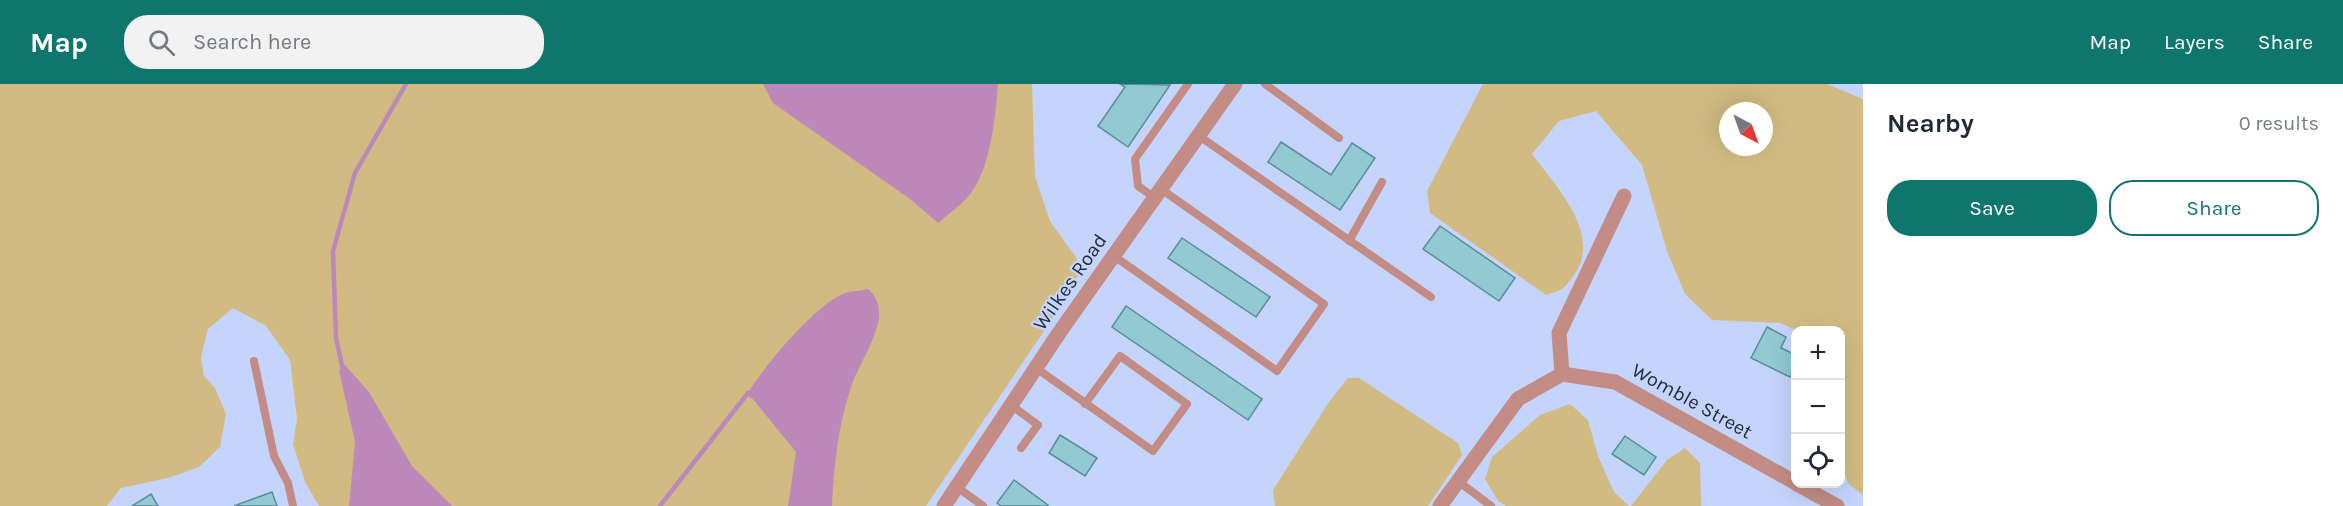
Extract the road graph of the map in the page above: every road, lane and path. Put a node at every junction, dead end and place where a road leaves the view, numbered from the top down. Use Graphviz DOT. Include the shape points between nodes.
graph roads {
  1 [pos="1188,84"];
  2 [pos="1265,84"];
  3 [pos="1229,86"];
  4 [pos="1199,136"];
  5 [pos="1339,138"];
  6 [pos="1382,182"];
  7 [pos="1158,193"];
  8 [pos="1624,196"];
  9 [pos="1349,241"];
  10 [pos="1114,256"];
  11 [pos="1431,297"];
  12 [pos="254,361"];
  13 [pos="1036,368"];
  14 [pos="1562,374"];
  15 [pos="1086,404"];
  16 [pos="1011,405"];
  17 [pos="1021,448"];
  18 [pos="1791,480"];
  19 [pos="1458,481"];
  20 [pos="957,487"];
  21 [pos="1805,488"];
  22 [pos="293,506"];
  23 [pos="944,506"];
  24 [pos="983,506"];
  25 [pos="1440,506"];
  26 [pos="1491,506"];
  27 [pos="1838,506"];
  1 -- 7 [label="lane" via="1135,159 1138,186"];
  2 -- 5 [label="lane"];
  3 -- 4 [label="street, Wilkes Road"];
  4 -- 7 [label="street, Wilkes Road"];
  4 -- 9 [label="lane"];
  6 -- 9 [label="lane"];
  7 -- 10 [label="street, Wilkes Road"];
  7 -- 10 [label="lane" via="1324,304 1277,371"];
  8 -- 14 [label="street" via="1558,333"];
  9 -- 11 [label="lane"];
  10 -- 13 [label="street, Wilkes Road"];
  12 -- 22 [label="lane" via="274,456 288,483"];
  13 -- 15 [label="lane"];
  13 -- 16 [label="street, Wilkes Road"];
  14 -- 18 [label="street, Womble Street" via="1615,382"];
  14 -- 19 [label="street" via="1518,399"];
  15 -- 15 [label="lane" via="1153,451 1187,404 1120,356"];
  16 -- 17 [label="lane" via="1038,426"];
  16 -- 20 [label="street, Wilkes Road"];
  19 -- 25 [label="street"];
  19 -- 26 [label="lane"];
  20 -- 23 [label="street, Wilkes Road"];
  20 -- 24 [label="lane"];
  21 -- 27 [label="street, Womble Street"];
}
